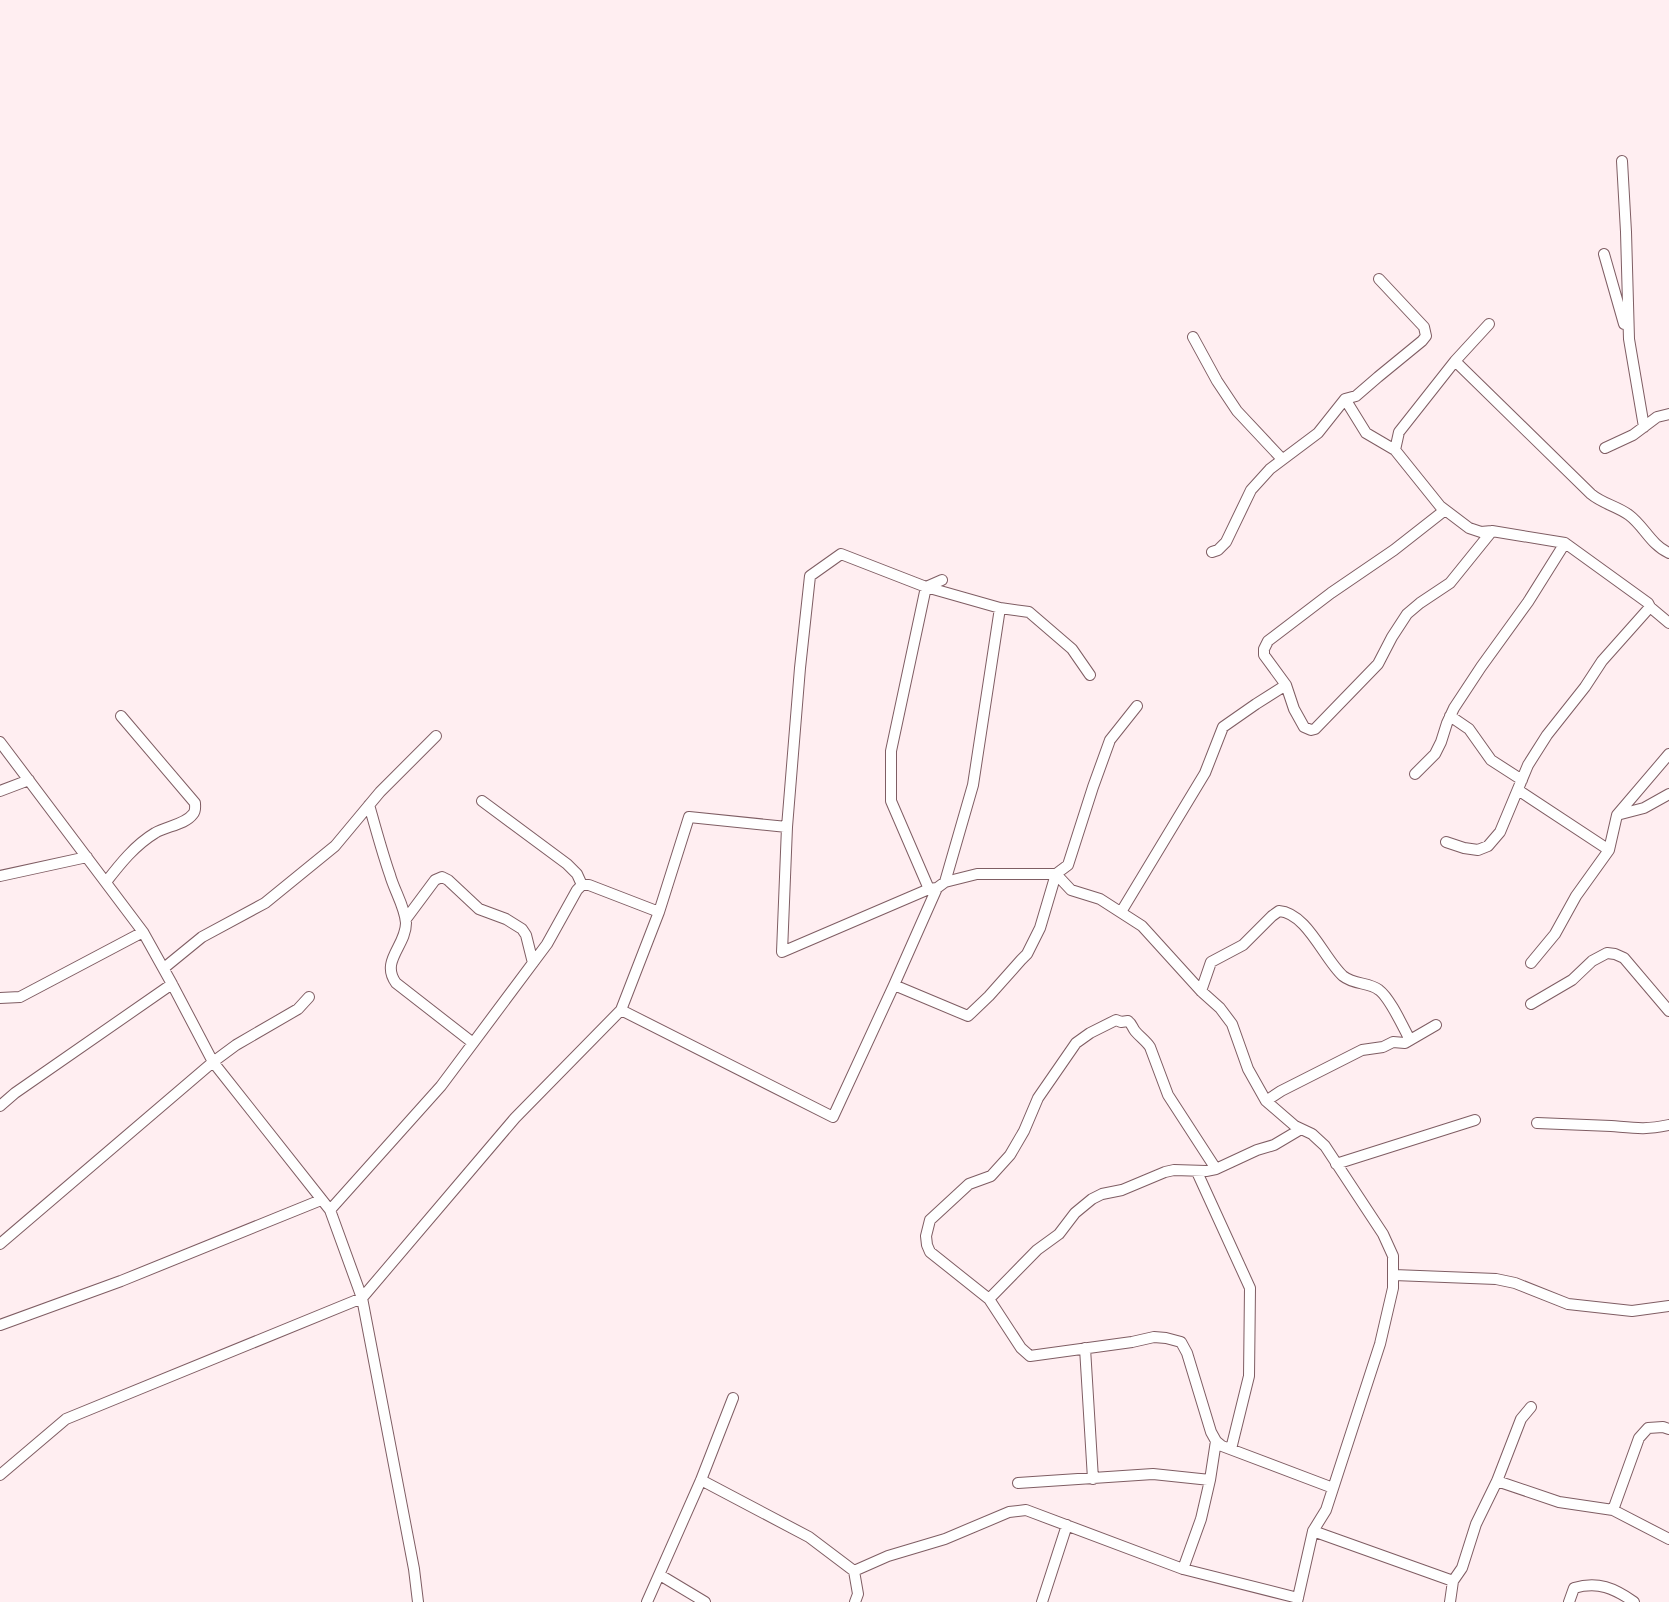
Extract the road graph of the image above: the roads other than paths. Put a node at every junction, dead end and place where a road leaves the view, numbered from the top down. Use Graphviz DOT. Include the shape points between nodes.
graph roads {
  1 [pos="1622,161"];
  2 [pos="1604,254"];
  3 [pos="1380,278"];
  4 [pos="1489,324"];
  5 [pos="1193,336"];
  6 [pos="1629,339"];
  7 [pos="1455,361"];
  8 [pos="1345,399"];
  9 [pos="1669,414"];
  10 [pos="1644,427"];
  11 [pos="1605,448"];
  12 [pos="1395,450"];
  13 [pos="1282,459"];
  14 [pos="1445,510"];
  15 [pos="1492,531"];
  16 [pos="1565,543"];
  17 [pos="1212,552"];
  18 [pos="1669,552"];
  19 [pos="942,580"];
  20 [pos="926,588"];
  21 [pos="1650,607"];
  22 [pos="1000,608"];
  23 [pos="1669,623"];
  24 [pos="1090,675"];
  25 [pos="1286,685"];
  26 [pos="1137,706"];
  27 [pos="121,716"];
  28 [pos="1450,716"];
  29 [pos="436,736"];
  30 [pos="0,742"];
  31 [pos="1669,754"];
  32 [pos="1415,774"];
  33 [pos="29,780"];
  34 [pos="1520,785"];
  35 [pos="0,791"];
  36 [pos="1669,794"];
  37 [pos="482,801"];
  38 [pos="369,805"];
  39 [pos="1617,815"];
  40 [pos="787,827"];
  41 [pos="1446,842"];
  42 [pos="1609,850"];
  43 [pos="87,856"];
  44 [pos="1056,874"];
  45 [pos="0,876"];
  46 [pos="106,882"];
  47 [pos="582,885"];
  48 [pos="937,886"];
  49 [pos="659,912"];
  50 [pos="1121,912"];
  51 [pos="406,919"];
  52 [pos="143,932"];
  53 [pos="533,963"];
  54 [pos="1531,963"];
  55 [pos="164,968"];
  56 [pos="172,984"];
  57 [pos="894,985"];
  58 [pos="1201,990"];
  59 [pos="309,997"];
  60 [pos="0,998"];
  61 [pos="1531,1004"];
  62 [pos="621,1010"];
  63 [pos="1669,1011"];
  64 [pos="1436,1025"];
  65 [pos="1410,1040"];
  66 [pos="473,1043"];
  67 [pos="213,1062"];
  68 [pos="1266,1101"];
  69 [pos="0,1106"];
  70 [pos="1475,1120"];
  71 [pos="1537,1123"];
  72 [pos="1669,1125"];
  73 [pos="1301,1129"];
  74 [pos="1336,1164"];
  75 [pos="1216,1169"];
  76 [pos="1197,1172"];
  77 [pos="321,1200"];
  78 [pos="330,1210"];
  79 [pos="0,1244"];
  80 [pos="1394,1275"];
  81 [pos="362,1298"];
  82 [pos="989,1299"];
  83 [pos="1669,1306"];
  84 [pos="0,1324"];
  85 [pos="1085,1348"];
  86 [pos="733,1398"];
  87 [pos="1531,1407"];
  88 [pos="1669,1429"];
  89 [pos="1216,1441"];
  90 [pos="1231,1449"];
  91 [pos="0,1475"];
  92 [pos="1093,1479"];
  93 [pos="701,1480"];
  94 [pos="1210,1480"];
  95 [pos="1497,1481"];
  96 [pos="1018,1483"];
  97 [pos="1333,1488"];
  98 [pos="1613,1510"];
  99 [pos="1067,1525"];
  100 [pos="1313,1531"];
  101 [pos="1669,1539"];
  102 [pos="1183,1569"];
  103 [pos="854,1571"];
  104 [pos="660,1575"];
  105 [pos="1453,1582"];
  106 [pos="1297,1600"];
  107 [pos="418,1602"];
  108 [pos="647,1602"];
  109 [pos="705,1602"];
  110 [pos="855,1602"];
  111 [pos="1042,1602"];
  112 [pos="1450,1602"];
  113 [pos="1569,1602"];
  114 [pos="1634,1602"];
  1 -- 6 [label="street"];
  2 -- 6 [label="street"];
  3 -- 8 [label="street" via="1424,327 1426,336 1356,396"];
  4 -- 7 [label="street"];
  5 -- 13 [label="street" via="1237,411"];
  6 -- 10 [label="street"];
  7 -- 12 [label="street" via="1399,432"];
  7 -- 18 [label="street" via="1591,494 1628,514 1659,547"];
  8 -- 12 [label="street" via="1366,433"];
  8 -- 13 [label="street" via="1318,433"];
  9 -- 10 [label="street"];
  10 -- 11 [label="street" via="1633,436"];
  12 -- 14 [label="street"];
  13 -- 17 [label="street" via="1257,482 1226,542"];
  14 -- 15 [label="street" via="1469,528"];
  14 -- 25 [label="street" via="1268,641 1264,655"];
  15 -- 16 [label="street"];
  15 -- 25 [label="street" via="1450,583 1407,614 1378,664 1315,730 1304,727"];
  16 -- 21 [label="street"];
  16 -- 28 [label="street"];
  19 -- 20 [label="street"];
  20 -- 22 [label="street"];
  20 -- 40 [label="street" via="841,554 810,576"];
  20 -- 48 [label="street" via="890,751 891,801"];
  21 -- 23 [label="street"];
  21 -- 34 [label="street" via="1602,661 1586,687 1546,735"];
  22 -- 24 [label="street" via="1029,612 1072,650"];
  22 -- 48 [label="street" via="973,785"];
  25 -- 50 [label="street" via="1223,727 1205,773"];
  26 -- 44 [label="street" via="1110,740 1068,865"];
  27 -- 46 [label="street" via="195,803 196,809 188,819 156,832 138,845"];
  28 -- 32 [label="street" via="1435,754"];
  28 -- 34 [label="street" via="1469,729 1491,760"];
  29 -- 38 [label="street"];
  30 -- 33 [label="street"];
  31 -- 39 [label="street"];
  33 -- 35 [label="street"];
  33 -- 43 [label="street"];
  34 -- 41 [label="street" via="1500,832 1488,846 1478,850"];
  34 -- 42 [label="street"];
  36 -- 39 [label="street" via="1644,808"];
  37 -- 47 [label="street" via="566,864 577,874"];
  38 -- 51 [label="street"];
  38 -- 55 [label="street" via="335,846 284,889 202,937"];
  39 -- 42 [label="street"];
  40 -- 48 [label="street" via="782,952"];
  40 -- 49 [label="street" via="689,817"];
  42 -- 54 [label="street" via="1576,896 1555,934"];
  43 -- 45 [label="street"];
  43 -- 46 [label="street"];
  44 -- 48 [label="street" via="977,874"];
  44 -- 50 [label="street" via="1071,890 1100,899"];
  44 -- 57 [label="street" via="1040,928 1026,954 968,1016"];
  46 -- 52 [label="street"];
  47 -- 49 [label="street" via="589,884"];
  47 -- 53 [label="street"];
  48 -- 57 [label="street"];
  49 -- 62 [label="street"];
  50 -- 58 [label="street" via="1142,926"];
  51 -- 53 [label="street" via="435,880 442,877 479,909 522,929"];
  51 -- 66 [label="street" via="406,930 390,965 390,975"];
  52 -- 55 [label="street"];
  52 -- 60 [label="street" via="20,997"];
  53 -- 66 [label="street"];
  55 -- 56 [label="street"];
  56 -- 67 [label="street"];
  56 -- 69 [label="street"];
  57 -- 62 [label="street" via="833,1117"];
  58 -- 65 [label="street" via="1211,962 1243,946 1272,916 1285,911 1298,919 1343,976 1380,991"];
  58 -- 68 [label="street" via="1232,1024 1248,1070"];
  59 -- 67 [label="street" via="298,1009"];
  61 -- 63 [label="street" via="1572,980 1592,961 1607,953 1624,958"];
  62 -- 81 [label="street" via="515,1118"];
  64 -- 65 [label="street"];
  65 -- 68 [label="street" via="1362,1050"];
  66 -- 78 [label="street" via="441,1086"];
  67 -- 77 [label="street"];
  67 -- 79 [label="street"];
  68 -- 73 [label="street"];
  70 -- 74 [label="street"];
  71 -- 72 [label="street" via="1634,1129"];
  73 -- 74 [label="street" via="1325,1146"];
  73 -- 75 [label="street" via="1274,1145"];
  74 -- 80 [label="street" via="1383,1234 1393,1256"];
  75 -- 76 [label="street"];
  75 -- 82 [label="street" via="1168,1095 1150,1047 1133,1025 1116,1020 1090,1033 1076,1043 1038,1098 1010,1155 992,1176 969,1184 930,1220 926,1236 930,1252"];
  76 -- 82 [label="street" via="1165,1172 1092,1199"];
  76 -- 90 [label="street" via="1250,1288 1249,1376"];
  77 -- 78 [label="street"];
  77 -- 84 [label="street" via="121,1281"];
  78 -- 81 [label="street"];
  80 -- 83 [label="street" via="1496,1279 1568,1304 1632,1311"];
  80 -- 97 [label="street" via="1380,1344"];
  81 -- 91 [label="street" via="66,1419"];
  81 -- 107 [label="street"];
  82 -- 85 [label="street" via="1021,1348 1030,1356"];
  85 -- 89 [label="street" via="1154,1337 1181,1342"];
  85 -- 92 [label="street"];
  86 -- 93 [label="street"];
  87 -- 95 [label="street" via="1521,1418"];
  88 -- 98 [label="street" via="1648,1428 1639,1438"];
  89 -- 90 [label="street"];
  89 -- 94 [label="street"];
  90 -- 97 [label="street"];
  92 -- 94 [label="street" via="1153,1474"];
  92 -- 96 [label="street"];
  93 -- 103 [label="street" via="809,1537"];
  93 -- 104 [label="street"];
  94 -- 102 [label="street" via="1201,1519"];
  95 -- 98 [label="street" via="1559,1502"];
  95 -- 105 [label="street" via="1476,1524 1462,1568"];
  97 -- 100 [label="street" via="1326,1510"];
  98 -- 101 [label="street"];
  99 -- 102 [label="street"];
  99 -- 103 [label="street" via="1026,1510 1009,1512"];
  99 -- 111 [label="street"];
  100 -- 105 [label="street"];
  100 -- 106 [label="street"];
  102 -- 106 [label="street"];
  103 -- 110 [label="street" via="858,1594"];
  104 -- 108 [label="street"];
  104 -- 109 [label="street"];
  105 -- 112 [label="street"];
  113 -- 114 [label="street" via="1574,1588 1587,1584 1618,1591"];
}
